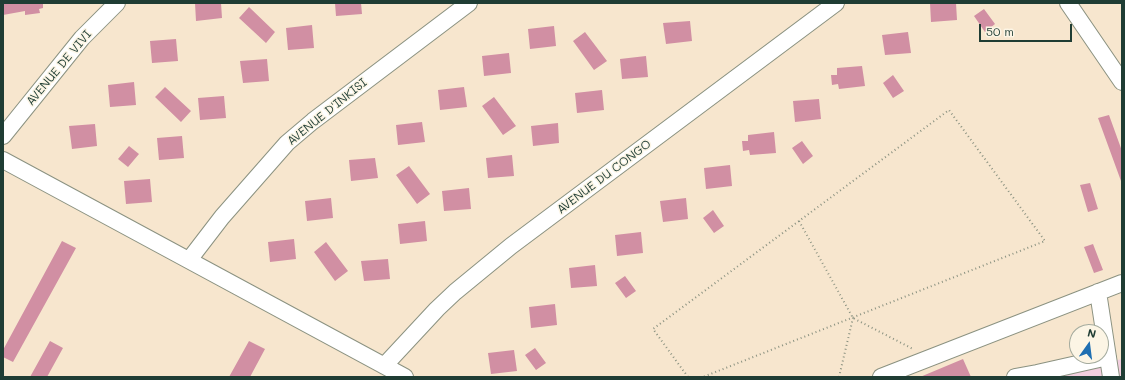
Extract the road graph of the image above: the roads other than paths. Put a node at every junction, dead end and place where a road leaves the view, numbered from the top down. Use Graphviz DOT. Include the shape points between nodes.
graph roads {
  1 [pos="117,3"];
  2 [pos="469,3"];
  3 [pos="836,3"];
  4 [pos="1068,3"];
  5 [pos="1122,82"];
  6 [pos="3,136"];
  7 [pos="3,160"];
  8 [pos="189,260"];
  9 [pos="1122,283"];
  10 [pos="1098,292"];
  11 [pos="1103,324"];
  12 [pos="1075,364"];
  13 [pos="1109,364"];
  14 [pos="384,366"];
  15 [pos="405,377"];
  16 [pos="881,377"];
  17 [pos="1015,377"];
  18 [pos="1111,377"];
  1 -- 6 [label="street, AVENUE DE VIVI" via="82,38"];
  2 -- 8 [label="street, AVENUE D'INKISI" via="287,143 222,217"];
  3 -- 14 [label="street, AVENUE DU CONGO" via="511,246 455,292"];
  4 -- 5 [label="street"];
  7 -- 8 [label="street"];
  8 -- 14 [label="street"];
  9 -- 10 [label="street"];
  10 -- 11 [label="street"];
  10 -- 16 [label="street"];
  12 -- 17 [label="street"];
  13 -- 18 [label="street"];
  14 -- 15 [label="street"];
}
